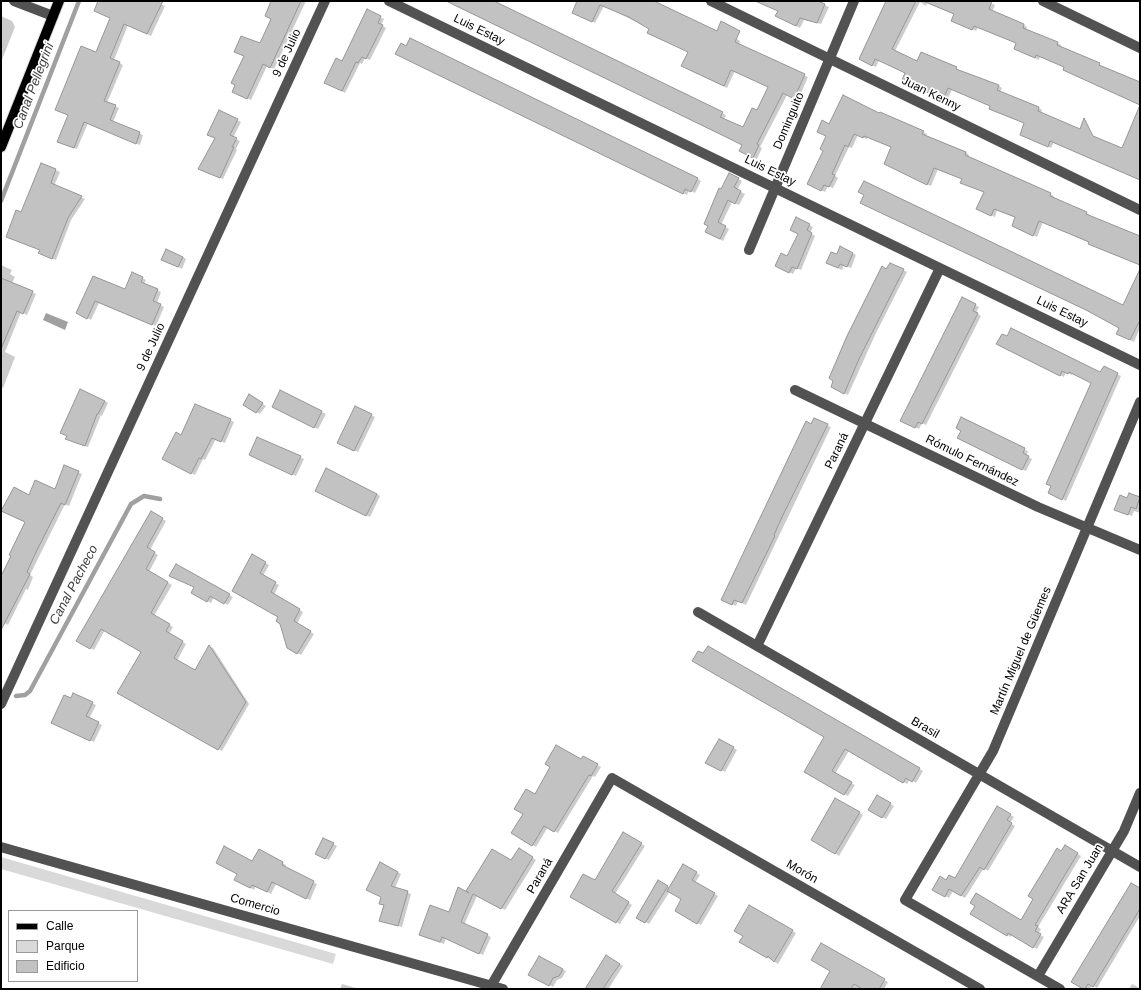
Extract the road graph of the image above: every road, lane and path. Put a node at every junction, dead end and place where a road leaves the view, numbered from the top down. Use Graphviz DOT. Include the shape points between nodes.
graph roads {
  1 [pos="14,1"];
  2 [pos="59,1"];
  3 [pos="325,1"];
  4 [pos="389,1"];
  5 [pos="711,1"];
  6 [pos="854,1"];
  7 [pos="1043,1"];
  8 [pos="53,16"];
  9 [pos="1140,48"];
  10 [pos="830,59"];
  11 [pos="1,147"];
  12 [pos="775,188"];
  13 [pos="1140,210"];
  14 [pos="749,250"];
  15 [pos="940,268"];
  16 [pos="1140,365"];
  17 [pos="795,390"];
  18 [pos="1140,402"];
  19 [pos="865,423"];
  20 [pos="1087,528"];
  21 [pos="1140,550"];
  22 [pos="698,612"];
  23 [pos="757,646"];
  24 [pos="1,704"];
  25 [pos="979,775"];
  26 [pos="612,778"];
  27 [pos="1140,793"];
  28 [pos="1,847"];
  29 [pos="1112,851"];
  30 [pos="1140,867"];
  31 [pos="1038,976"];
  32 [pos="491,986"];
  33 [pos="503,989"];
  34 [pos="980,989"];
  35 [pos="1060,989"];
  1 -- 8 [label="street"];
  2 -- 8 [label="main road"];
  3 -- 24 [label="street, 9 de Julio"];
  4 -- 12 [label="street, Luis Estay"];
  5 -- 10 [label="street, Juan Kenny"];
  6 -- 10 [label="street, Dominguito"];
  7 -- 9 [label="street"];
  8 -- 11 [label="main road"];
  10 -- 12 [label="street, Dominguito"];
  10 -- 13 [label="street, Juan Kenny"];
  12 -- 14 [label="street, Dominguito"];
  12 -- 15 [label="street, Luis Estay"];
  15 -- 16 [label="street, Luis Estay"];
  15 -- 19 [label="street, Paraná"];
  17 -- 19 [label="street, Rómulo Fernández"];
  18 -- 20 [label="street, Martín Miguel de Güemes"];
  19 -- 20 [label="street, Rómulo Fernández"];
  19 -- 23 [label="street, Paraná"];
  20 -- 21 [label="street, Rómulo Fernández"];
  20 -- 25 [label="street, Martín Miguel de Güemes" via="993,751"];
  22 -- 23 [label="street, Brasil"];
  23 -- 25 [label="street, Brasil"];
  25 -- 29 [label="street, Brasil"];
  25 -- 31 [label="street, Martín Miguel de Güemes" via="905,900"];
  26 -- 32 [label="street, Paraná"];
  26 -- 34 [label="street, Morón"];
  27 -- 29 [label="street, ARA San Juan" via="1124,831"];
  28 -- 32 [label="street, Comercio"];
  29 -- 30 [label="street, Brasil"];
  29 -- 31 [label="street, ARA San Juan"];
  31 -- 35 [label="street"];
  32 -- 33 [label="street, Comercio"];
}
